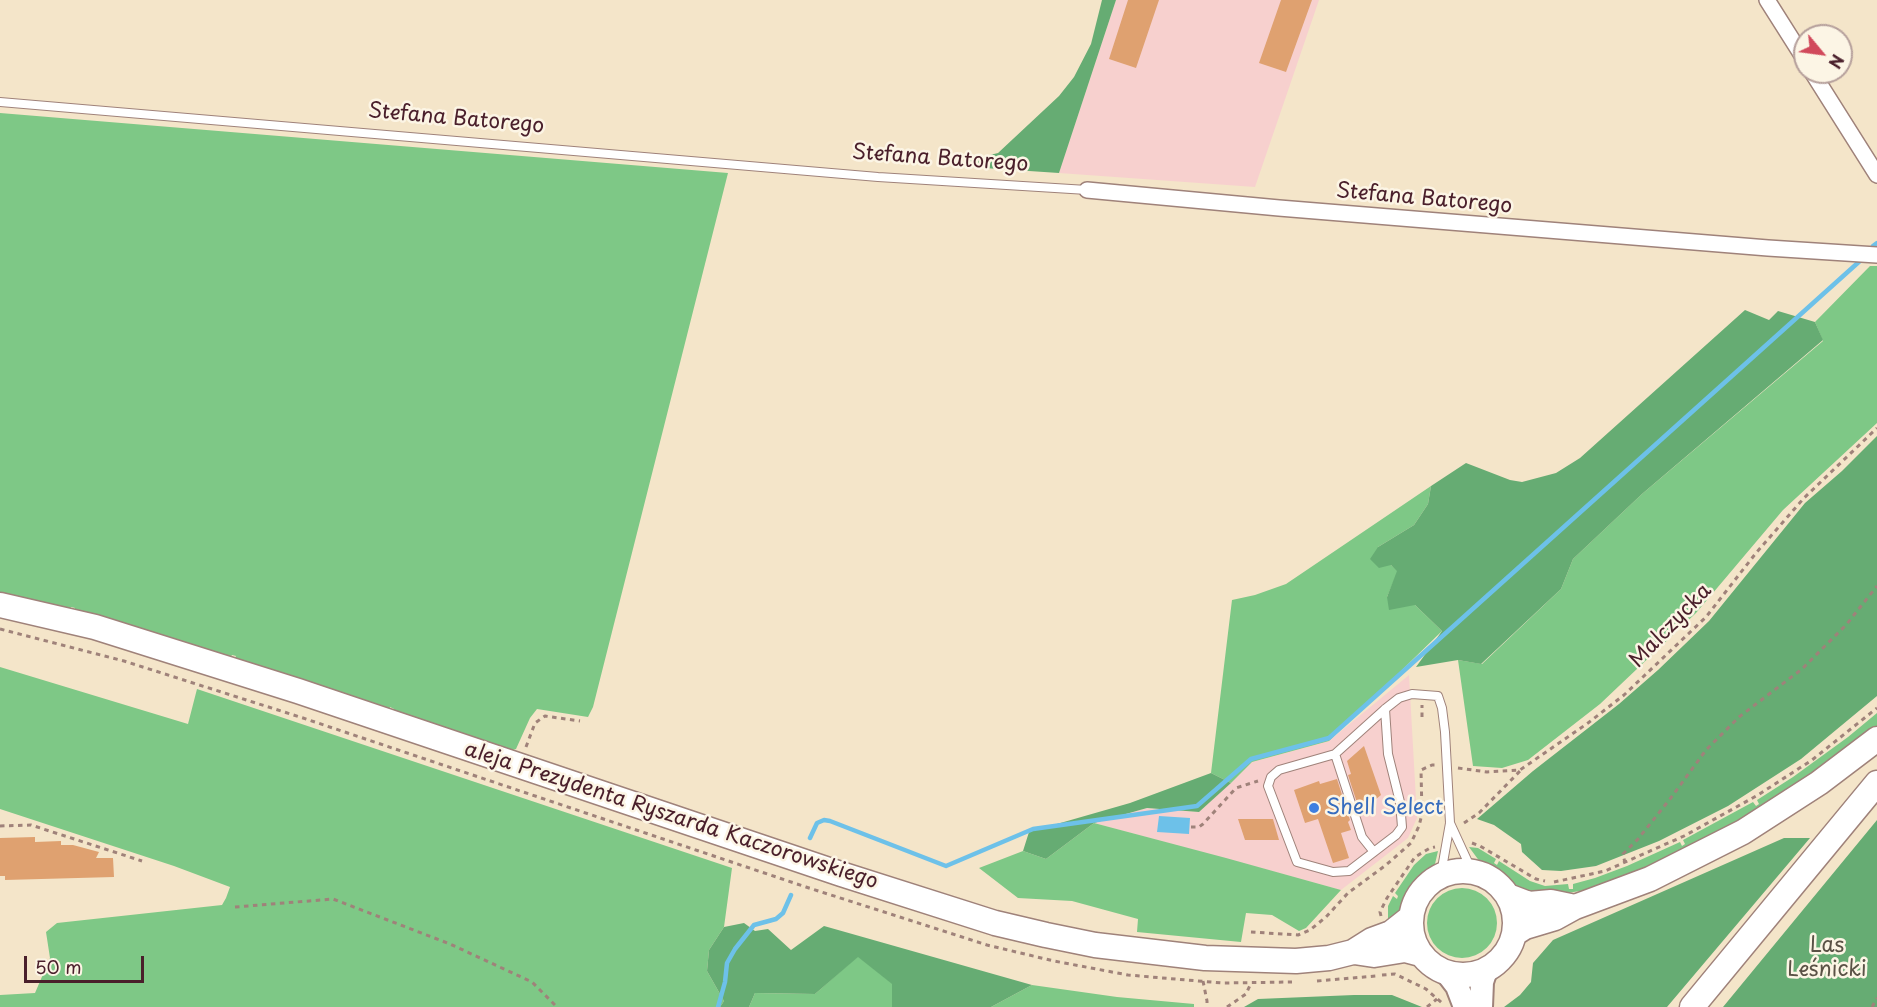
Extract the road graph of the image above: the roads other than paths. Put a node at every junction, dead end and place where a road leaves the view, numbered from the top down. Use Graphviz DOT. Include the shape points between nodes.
graph roads {
  1 [pos="1767,0"];
  2 [pos="1793,41"];
  3 [pos="1820,84"];
  4 [pos="0,102"];
  5 [pos="1877,175"];
  6 [pos="1087,190"];
  7 [pos="1877,255"];
  8 [pos="0,605"];
  9 [pos="1385,709"];
  10 [pos="1877,739"];
  11 [pos="1335,754"];
  12 [pos="1877,783"];
  13 [pos="1450,823"];
  14 [pos="1374,852"];
  15 [pos="1472,871"];
  16 [pos="1441,874"];
  17 [pos="1508,896"];
  18 [pos="1575,907"];
  19 [pos="1410,918"];
  20 [pos="1514,934"];
  21 [pos="1353,952"];
  22 [pos="1420,954"];
  23 [pos="1486,970"];
  24 [pos="1447,973"];
  25 [pos="1465,1007"];
  26 [pos="1480,1007"];
  27 [pos="1692,1007"];
  1 -- 2 [label="street"];
  3 -- 5 [label="street"];
  4 -- 6 [label="lane, Stefana Batorego" via="866,176"];
  6 -- 7 [label="street, Stefana Batorego"];
  8 -- 21 [label="main road, aleja Prezydenta Ryszarda Kaczorowskiego" via="95,627 984,920 1095,945 1205,958 1296,961"];
  9 -- 11 [label="lane"];
  9 -- 13 [label="lane" via="1407,694 1438,696 1445,732"];
  9 -- 14 [label="lane" via="1388,754 1402,827"];
  10 -- 18 [label="main road" via="1819,783 1743,832 1650,879"];
  11 -- 14 [label="lane" via="1362,837"];
  11 -- 14 [label="lane" via="1279,770 1271,777 1268,786 1297,862 1333,872 1349,871"];
  12 -- 27 [label="main road"];
  13 -- 15 [label="lane"];
  13 -- 16 [label="lane"];
  15 -- 16 [label="main road"];
  15 -- 17 [label="main road" via="1499,884"];
  16 -- 19 [label="main road" via="1426,885"];
  17 -- 18 [label="main road" via="1529,904 1551,902"];
  17 -- 20 [label="main road"];
  18 -- 20 [label="main road"];
  19 -- 21 [label="main road, aleja Prezydenta Ryszarda Kaczorowskiego" via="1391,933"];
  19 -- 22 [label="main road"];
  20 -- 23 [label="main road" via="1508,949"];
  21 -- 22 [label="main road, aleja Prezydenta Ryszarda Kaczorowskiego" via="1374,955 1405,950"];
  22 -- 24 [label="main road"];
  23 -- 24 [label="main road" via="1467,975"];
  23 -- 26 [label="main road"];
  24 -- 25 [label="main road"];
}
